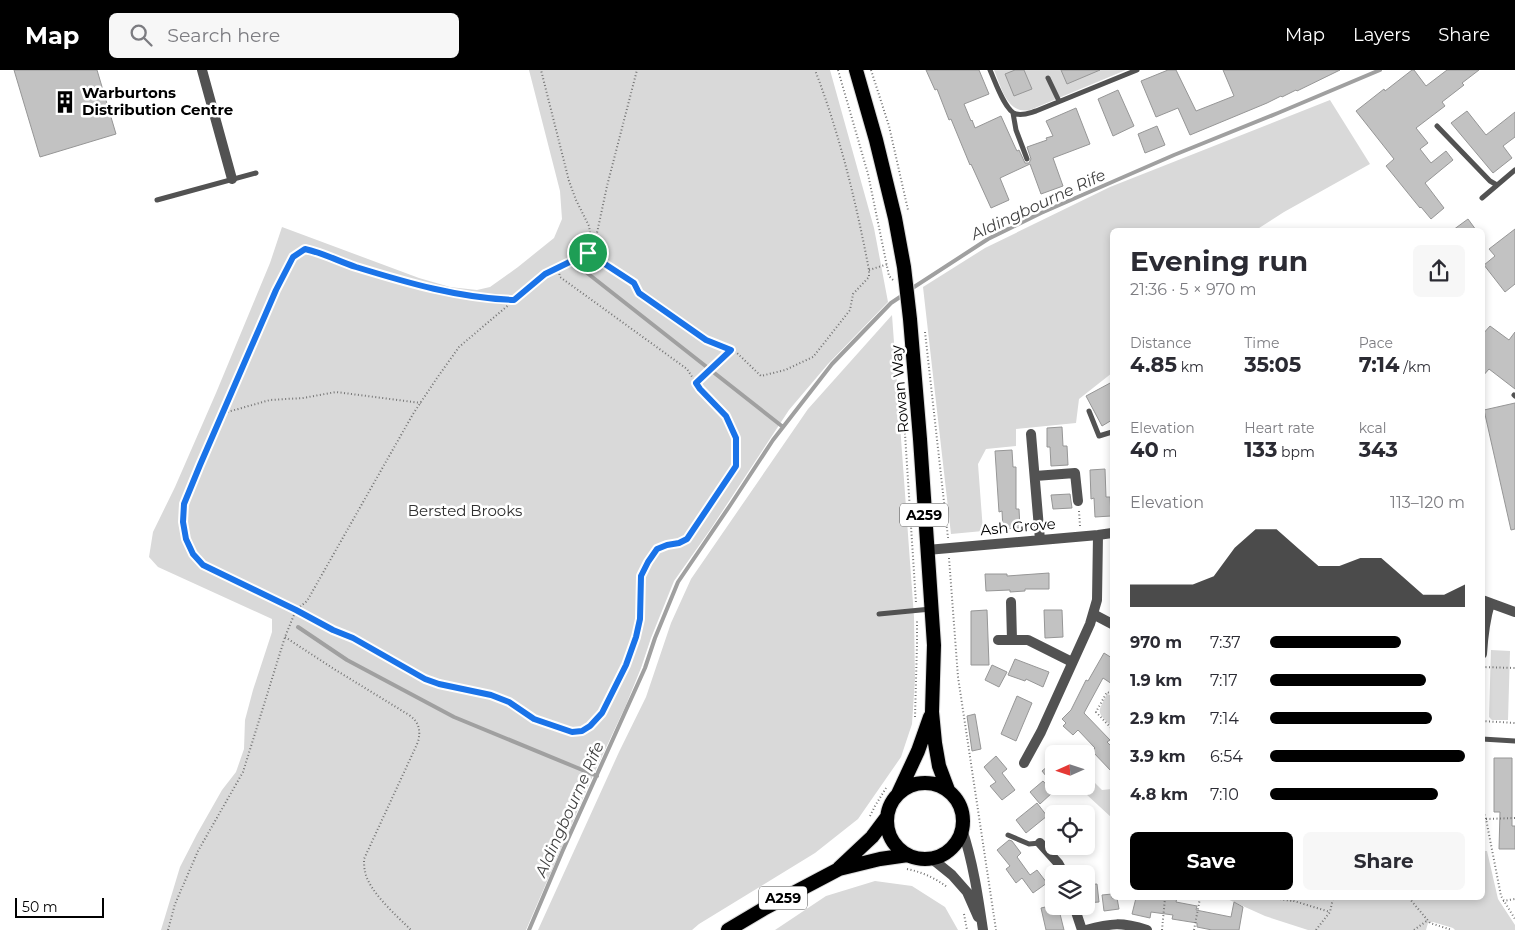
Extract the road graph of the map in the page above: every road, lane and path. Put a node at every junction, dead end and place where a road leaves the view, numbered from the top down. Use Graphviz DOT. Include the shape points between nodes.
graph roads {
  1 [pos="202,70"];
  2 [pos="541,70"];
  3 [pos="637,70"];
  4 [pos="816,70"];
  5 [pos="838,70"];
  6 [pos="856,70"];
  7 [pos="990,70"];
  8 [pos="1137,70"];
  9 [pos="1048,78"];
  10 [pos="1059,102"];
  11 [pos="1013,113"];
  12 [pos="1437,126"];
  13 [pos="1027,159"];
  14 [pos="1515,170"];
  15 [pos="256,173"];
  16 [pos="232,179"];
  17 [pos="1497,185"];
  18 [pos="1482,198"];
  19 [pos="157,200"];
  20 [pos="591,241"];
  21 [pos="588,253"];
  22 [pos="888,264"];
  23 [pos="558,268"];
  24 [pos="869,270"];
  25 [pos="896,282"];
  26 [pos="514,300"];
  27 [pos="925,333"];
  28 [pos="731,350"];
  29 [pos="901,382"];
  30 [pos="696,383"];
  31 [pos="421,403"];
  32 [pos="1089,411"];
  33 [pos="223,414"];
  34 [pos="1110,433"];
  35 [pos="1030,434"];
  36 [pos="1035,476"];
  37 [pos="1078,501"];
  38 [pos="1110,533"];
  39 [pos="1098,536"];
  40 [pos="1081,537"];
  41 [pos="1040,540"];
  42 [pos="949,548"];
  43 [pos="927,550"];
  44 [pos="1011,602"];
  45 [pos="1486,602"];
  46 [pos="296,610"];
  47 [pos="931,610"];
  48 [pos="916,611"];
  49 [pos="1515,612"];
  50 [pos="879,614"];
  51 [pos="1093,614"];
  52 [pos="1110,623"];
  53 [pos="285,637"];
  54 [pos="998,640"];
  55 [pos="1012,640"];
  56 [pos="1072,662"];
  57 [pos="1485,667"];
  58 [pos="1515,668"];
  59 [pos="1110,693"];
  60 [pos="932,712"];
  61 [pos="915,720"];
  62 [pos="1485,721"];
  63 [pos="1515,723"];
  64 [pos="1110,727"];
  65 [pos="1485,739"];
  66 [pos="1515,741"];
  67 [pos="1024,764"];
  68 [pos="893,788"];
  69 [pos="948,790"];
  70 [pos="887,817"];
  71 [pos="1515,818"];
  72 [pos="1486,819"];
  73 [pos="962,829"];
  74 [pos="1008,835"];
  75 [pos="872,837"];
  76 [pos="1040,843"];
  77 [pos="931,858"];
  78 [pos="905,861"];
  79 [pos="1059,865"];
  80 [pos="839,869"];
  81 [pos="948,888"];
  82 [pos="1165,900"];
  83 [pos="1200,900"];
  84 [pos="1287,900"];
  85 [pos="1333,900"];
  86 [pos="1411,900"];
  87 [pos="1515,900"];
  88 [pos="1294,901"];
  89 [pos="1503,901"];
  90 [pos="964,912"];
  91 [pos="1330,912"];
  92 [pos="1077,915"];
  93 [pos="1515,919"];
  94 [pos="1428,920"];
  95 [pos="983,928"];
  96 [pos="168,930"];
  97 [pos="411,930"];
  98 [pos="728,930"];
  99 [pos="966,930"];
  100 [pos="996,930"];
  101 [pos="1082,930"];
  102 [pos="1086,930"];
  103 [pos="1147,930"];
  104 [pos="1162,930"];
  105 [pos="1194,930"];
  106 [pos="1316,930"];
  107 [pos="1414,930"];
  108 [pos="1452,930"];
  1 -- 16 [label="street"];
  2 -- 20 [label="path" via="569,181 589,226"];
  3 -- 20 [label="path" via="597,233"];
  4 -- 24 [label="path" via="848,171"];
  5 -- 22 [label="path" via="868,174"];
  6 -- 43 [label="highway, Rowan Way / A259" via="876,140 904,267"];
  7 -- 11 [label="lane" via="1004,102"];
  8 -- 10 [label="lane"];
  9 -- 10 [label="lane"];
  10 -- 11 [label="lane" via="1025,114"];
  11 -- 13 [label="lane"];
  12 -- 17 [label="lane"];
  14 -- 17 [label="lane"];
  15 -- 16 [label="lane"];
  16 -- 19 [label="lane"];
  17 -- 18 [label="lane"];
  20 -- 21 [label="path"];
  21 -- 23 [label="path"];
  21 -- 28 [label="path" via="634,283 639,293 706,340"];
  22 -- 24 [label="path"];
  22 -- 25 [label="path" via="890,276"];
  23 -- 26 [label="path" via="545,274"];
  23 -- 30 [label="path" via="560,277 687,369"];
  24 -- 28 [label="path" via="869,277 853,294 850,310 813,357 785,370 761,376"];
  26 -- 31 [label="path" via="460,347"];
  26 -- 33 [label="path" via="416,285 305,249 293,257 289,265"];
  27 -- 42 [label="path"];
  28 -- 30 [label="path"];
  29 -- 48 [label="path"];
  30 -- 46 [label="path" via="726,416 733,430 736,466 687,539 657,549 648,562 641,576 640,619 626,665 602,713 582,731 572,732 534,719 509,702 491,695 425,679"];
  31 -- 33 [label="path" via="336,392 270,400"];
  31 -- 46 [label="path" via="307,601"];
  32 -- 34 [label="lane" via="1099,436"];
  33 -- 46 [label="path" via="184,504 186,539 203,565"];
  35 -- 36 [label="street"];
  36 -- 37 [label="street" via="1075,473"];
  36 -- 41 [label="street"];
  37 -- 40 [label="path"];
  38 -- 39 [label="street, Ash Grove"];
  39 -- 40 [label="street, Ash Grove"];
  39 -- 51 [label="street"];
  40 -- 41 [label="street, Ash Grove"];
  41 -- 42 [label="street, Ash Grove"];
  42 -- 43 [label="street, Ash Grove"];
  42 -- 100 [label="path" via="958,677"];
  43 -- 47 [label="highway, Rowan Way / A259"];
  44 -- 55 [label="street"];
  45 -- 49 [label="street"];
  46 -- 53 [label="path"];
  47 -- 48 [label="lane"];
  47 -- 60 [label="highway, Rowan Way / A259" via="934,645"];
  48 -- 50 [label="lane"];
  48 -- 61 [label="path"];
  51 -- 52 [label="street"];
  51 -- 56 [label="street"];
  53 -- 96 [label="path" via="243,772 198,851 175,904"];
  53 -- 97 [label="path" via="409,714 420,727 418,742 364,859 368,881 375,892"];
  54 -- 55 [label="street"];
  55 -- 56 [label="street" via="1028,640"];
  56 -- 67 [label="street"];
  57 -- 58 [label="path"];
  59 -- 64 [label="path" via="1107,692 1096,712"];
  60 -- 68 [label="highway, Rowan Way / A259" via="918,751"];
  60 -- 69 [label="highway, Rowan Way / A259" via="939,766"];
  62 -- 63 [label="path"];
  65 -- 66 [label="lane"];
  68 -- 69 [label="highway" via="928,783"];
  68 -- 70 [label="highway"];
  68 -- 75 [label="path" via="875,806 866,828"];
  69 -- 73 [label="highway" via="961,808"];
  70 -- 75 [label="highway, A259"];
  70 -- 78 [label="highway" via="892,839"];
  71 -- 72 [label="path"];
  72 -- 89 [label="path"];
  73 -- 77 [label="highway" via="951,849"];
  73 -- 95 [label="street"];
  74 -- 76 [label="lane" via="1029,844"];
  75 -- 80 [label="highway, A259"];
  76 -- 79 [label="street"];
  77 -- 78 [label="highway"];
  77 -- 95 [label="street" via="967,892"];
  78 -- 80 [label="highway, A259" via="880,859"];
  78 -- 81 [label="path"];
  80 -- 98 [label="highway, A259"];
  82 -- 104 [label="path"];
  83 -- 105 [label="path"];
  84 -- 88 [label="path"];
  85 -- 91 [label="path"];
  86 -- 94 [label="path"];
  87 -- 89 [label="path"];
  88 -- 91 [label="path"];
  89 -- 93 [label="path"];
  90 -- 99 [label="path"];
  91 -- 106 [label="path"];
  92 -- 101 [label="street"];
  94 -- 107 [label="path"];
  94 -- 108 [label="path"];
  102 -- 103 [label="street" via="1125,924"];
}
